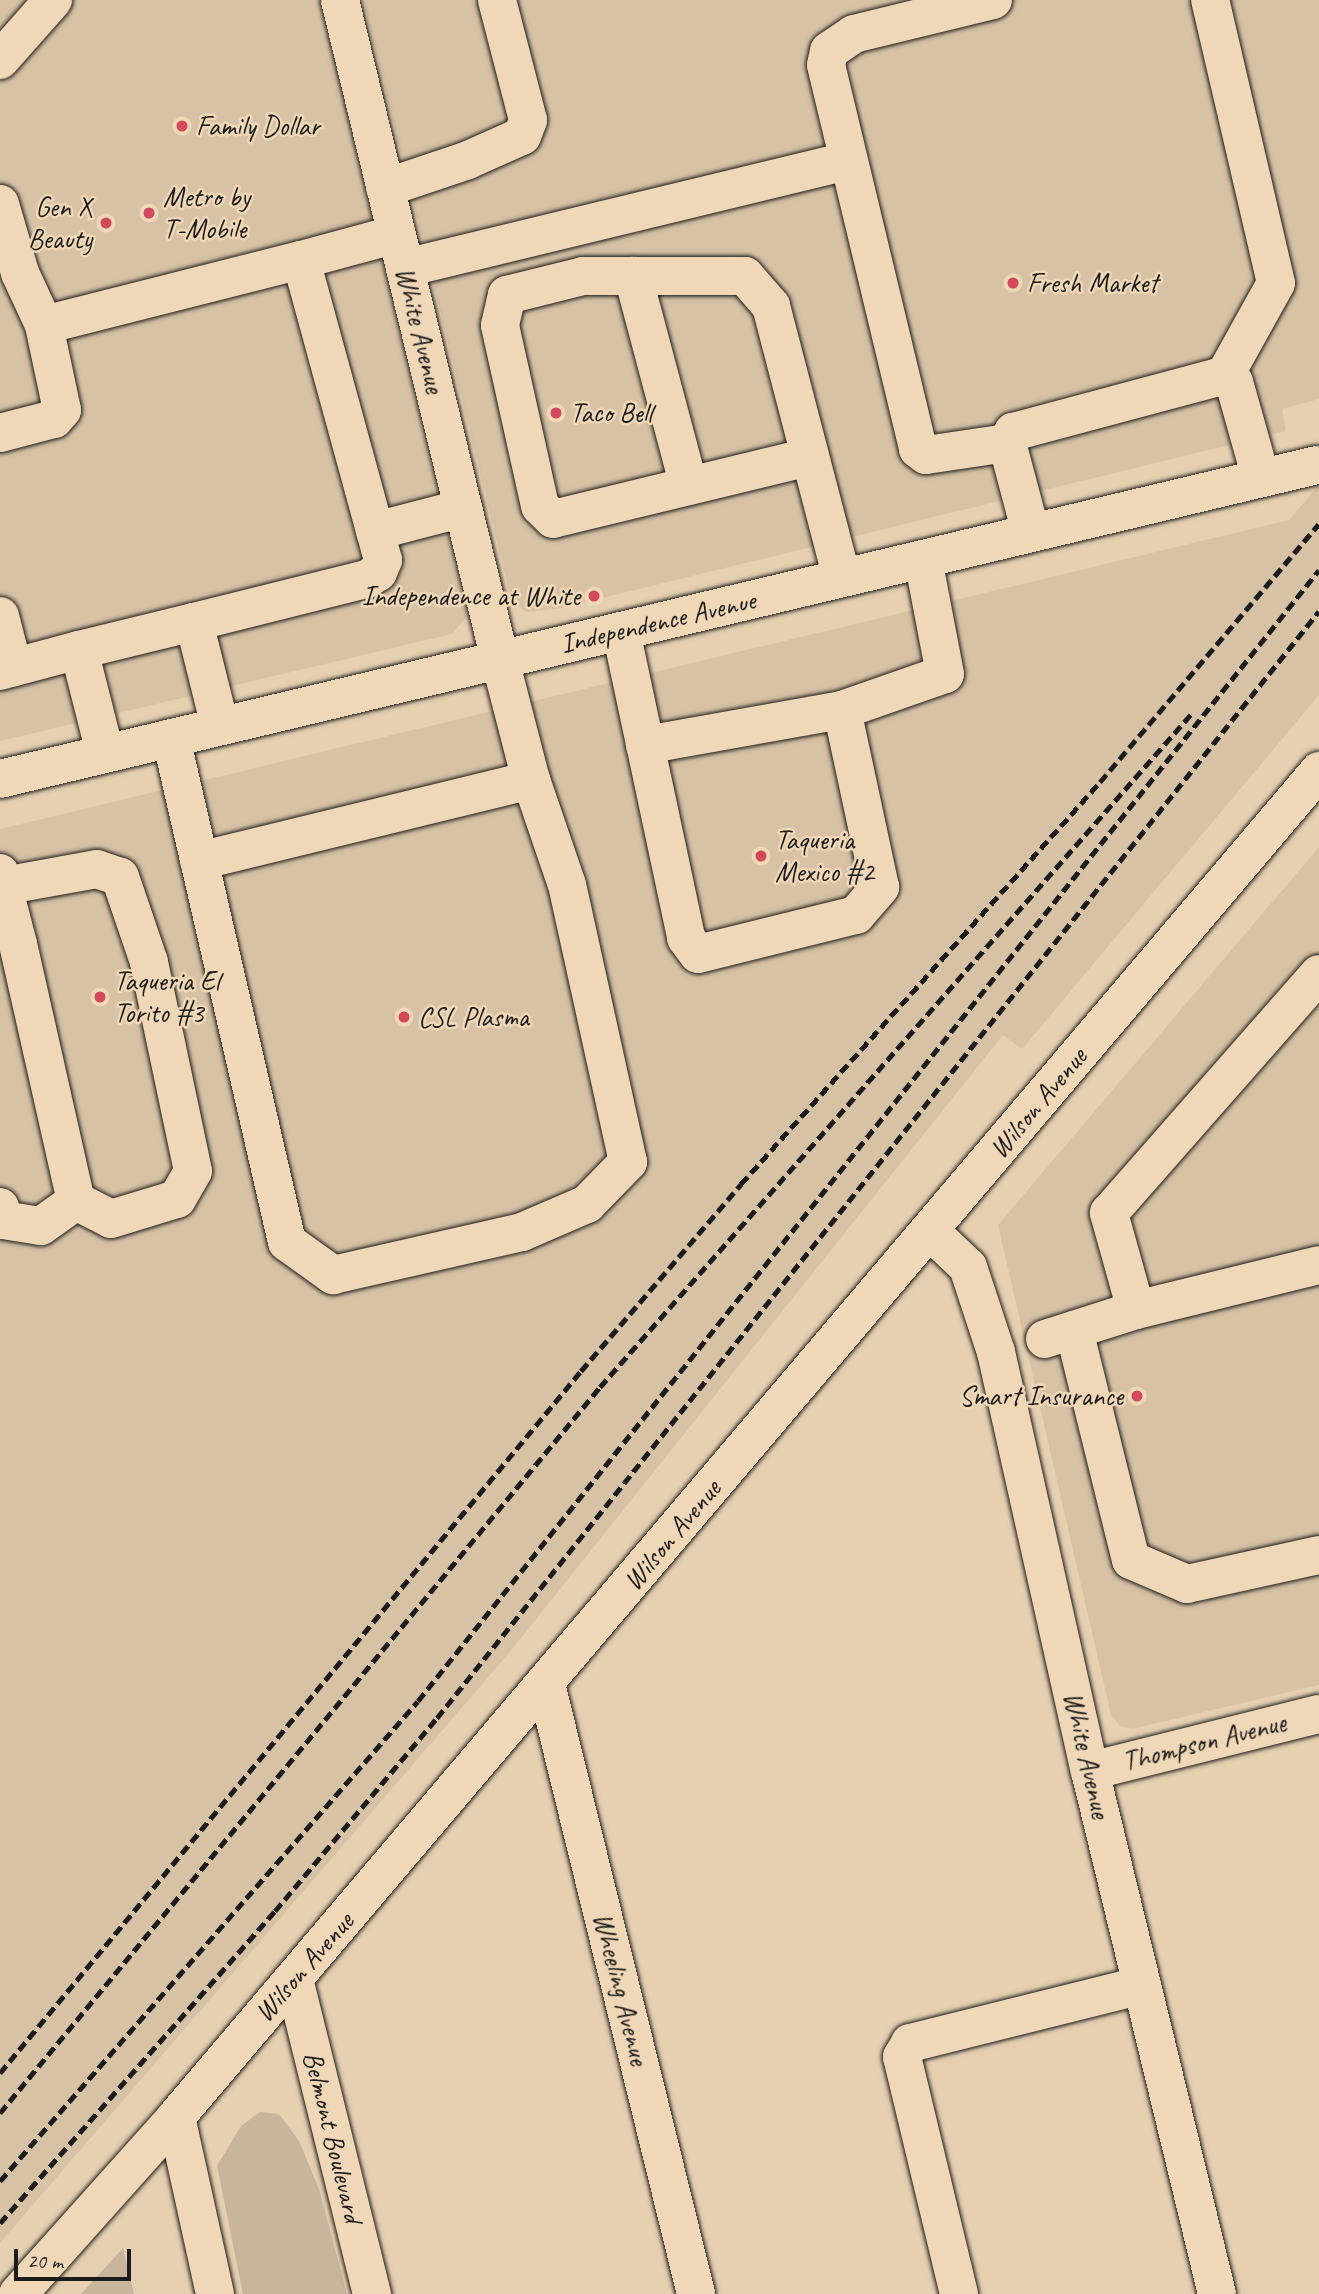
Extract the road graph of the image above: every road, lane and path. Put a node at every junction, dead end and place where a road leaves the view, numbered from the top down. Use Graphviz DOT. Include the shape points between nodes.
graph roads {
  1 [pos="53,0"];
  2 [pos="340,0"];
  3 [pos="497,0"];
  4 [pos="993,0"];
  5 [pos="1210,0"];
  6 [pos="0,60"];
  7 [pos="846,161"];
  8 [pos="385,188"];
  9 [pos="0,204"];
  10 [pos="401,251"];
  11 [pos="301,260"];
  12 [pos="633,276"];
  13 [pos="44,325"];
  14 [pos="1226,375"];
  15 [pos="0,433"];
  16 [pos="1007,443"];
  17 [pos="809,457"];
  18 [pos="1317,465"];
  19 [pos="1261,478"];
  20 [pos="689,486"];
  21 [pos="463,509"];
  22 [pos="375,531"];
  23 [pos="1031,533"];
  24 [pos="923,559"];
  25 [pos="842,578"];
  26 [pos="0,616"];
  27 [pos="194,622"];
  28 [pos="621,631"];
  29 [pos="79,650"];
  30 [pos="500,660"];
  31 [pos="7,669"];
  32 [pos="842,710"];
  33 [pos="220,726"];
  34 [pos="171,738"];
  35 [pos="645,746"];
  36 [pos="105,753"];
  37 [pos="1319,771"];
  38 [pos="0,779"];
  39 [pos="531,780"];
  40 [pos="199,860"];
  41 [pos="1,882"];
  42 [pos="1319,974"];
  43 [pos="76,1200"];
  44 [pos="0,1207"];
  45 [pos="930,1231"];
  46 [pos="1319,1265"];
  47 [pos="1136,1310"];
  48 [pos="1319,1555"];
  49 [pos="546,1684"];
  50 [pos="1319,1714"];
  51 [pos="1090,1771"];
  52 [pos="294,1979"];
  53 [pos="1142,1985"];
  54 [pos="176,2118"];
  55 [pos="18,2294"];
  56 [pos="215,2294"];
  57 [pos="372,2294"];
  58 [pos="696,2294"];
  59 [pos="959,2294"];
  60 [pos="1217,2294"];
  1 -- 6 [label="main road"];
  2 -- 8 [label="main road, White Avenue"];
  3 -- 8 [label="main road" via="528,120 522,136"];
  4 -- 7 [label="main road" via="854,34 829,51 827,81"];
  5 -- 14 [label="main road" via="1276,283"];
  7 -- 10 [label="main road"];
  7 -- 16 [label="main road" via="918,449 926,455"];
  8 -- 10 [label="main road, White Avenue"];
  9 -- 13 [label="main road" via="20,273"];
  10 -- 11 [label="main road"];
  10 -- 21 [label="main road, White Avenue"];
  11 -- 13 [label="main road"];
  11 -- 22 [label="main road"];
  12 -- 17 [label="main road" via="745,276 771,306"];
  12 -- 20 [label="main road"];
  12 -- 20 [label="main road" via="583,276 507,295 500,326 540,506 553,519"];
  13 -- 15 [label="main road" via="62,410 54,419"];
  14 -- 16 [label="main road" via="1013,432"];
  14 -- 19 [label="main road" via="1234,383"];
  16 -- 23 [label="main road"];
  17 -- 20 [label="main road"];
  17 -- 25 [label="main road"];
  18 -- 19 [label="main road, Independence Avenue"];
  19 -- 23 [label="main road, Independence Avenue"];
  21 -- 22 [label="main road"];
  21 -- 30 [label="main road, White Avenue"];
  22 -- 27 [label="main road" via="383,560 378,572 367,579"];
  23 -- 24 [label="main road, Independence Avenue"];
  24 -- 25 [label="main road, Independence Avenue"];
  24 -- 32 [label="main road" via="945,674"];
  25 -- 28 [label="main road, Independence Avenue"];
  26 -- 31 [label="main road"];
  27 -- 29 [label="main road"];
  27 -- 33 [label="main road"];
  28 -- 30 [label="main road, Independence Avenue"];
  28 -- 35 [label="main road"];
  29 -- 31 [label="main road"];
  29 -- 36 [label="main road"];
  30 -- 33 [label="main road, Independence Avenue"];
  30 -- 39 [label="main road, White Avenue"];
  32 -- 35 [label="main road"];
  32 -- 35 [label="main road" via="880,887 856,915 698,954 686,938"];
  33 -- 34 [label="main road, Independence Avenue"];
  34 -- 36 [label="main road, Independence Avenue"];
  34 -- 40 [label="main road"];
  36 -- 38 [label="main road, Independence Avenue"];
  37 -- 45 [label="main road, Wilson Avenue"];
  39 -- 40 [label="main road"];
  39 -- 40 [label="main road, White Avenue" via="566,885 628,1162 587,1204 522,1233 333,1275 287,1242"];
  41 -- 43 [label="main road"];
  41 -- 43 [label="main road" via="97,869 120,877 149,962 193,1171 177,1199 111,1219"];
  42 -- 47 [label="main road" via="1109,1213"];
  43 -- 44 [label="main road" via="41,1226 3,1220"];
  45 -- 49 [label="main road, Wilson Avenue"];
  45 -- 51 [label="main road, White Avenue" via="968,1266 996,1352"];
  46 -- 47 [label="main road"];
  47 -- 48 [label="main road" via="1059,1335 1131,1560 1187,1584"];
  49 -- 52 [label="main road, Wilson Avenue"];
  49 -- 58 [label="main road, Wheeling Avenue"];
  50 -- 51 [label="main road, Thompson Avenue"];
  51 -- 53 [label="main road, White Avenue"];
  52 -- 54 [label="main road, Wilson Avenue"];
  52 -- 57 [label="main road, Belmont Boulevard"];
  53 -- 59 [label="main road" via="910,2043 902,2057"];
  53 -- 60 [label="main road, White Avenue"];
  54 -- 55 [label="main road, Wilson Avenue"];
  54 -- 56 [label="main road"];
}
